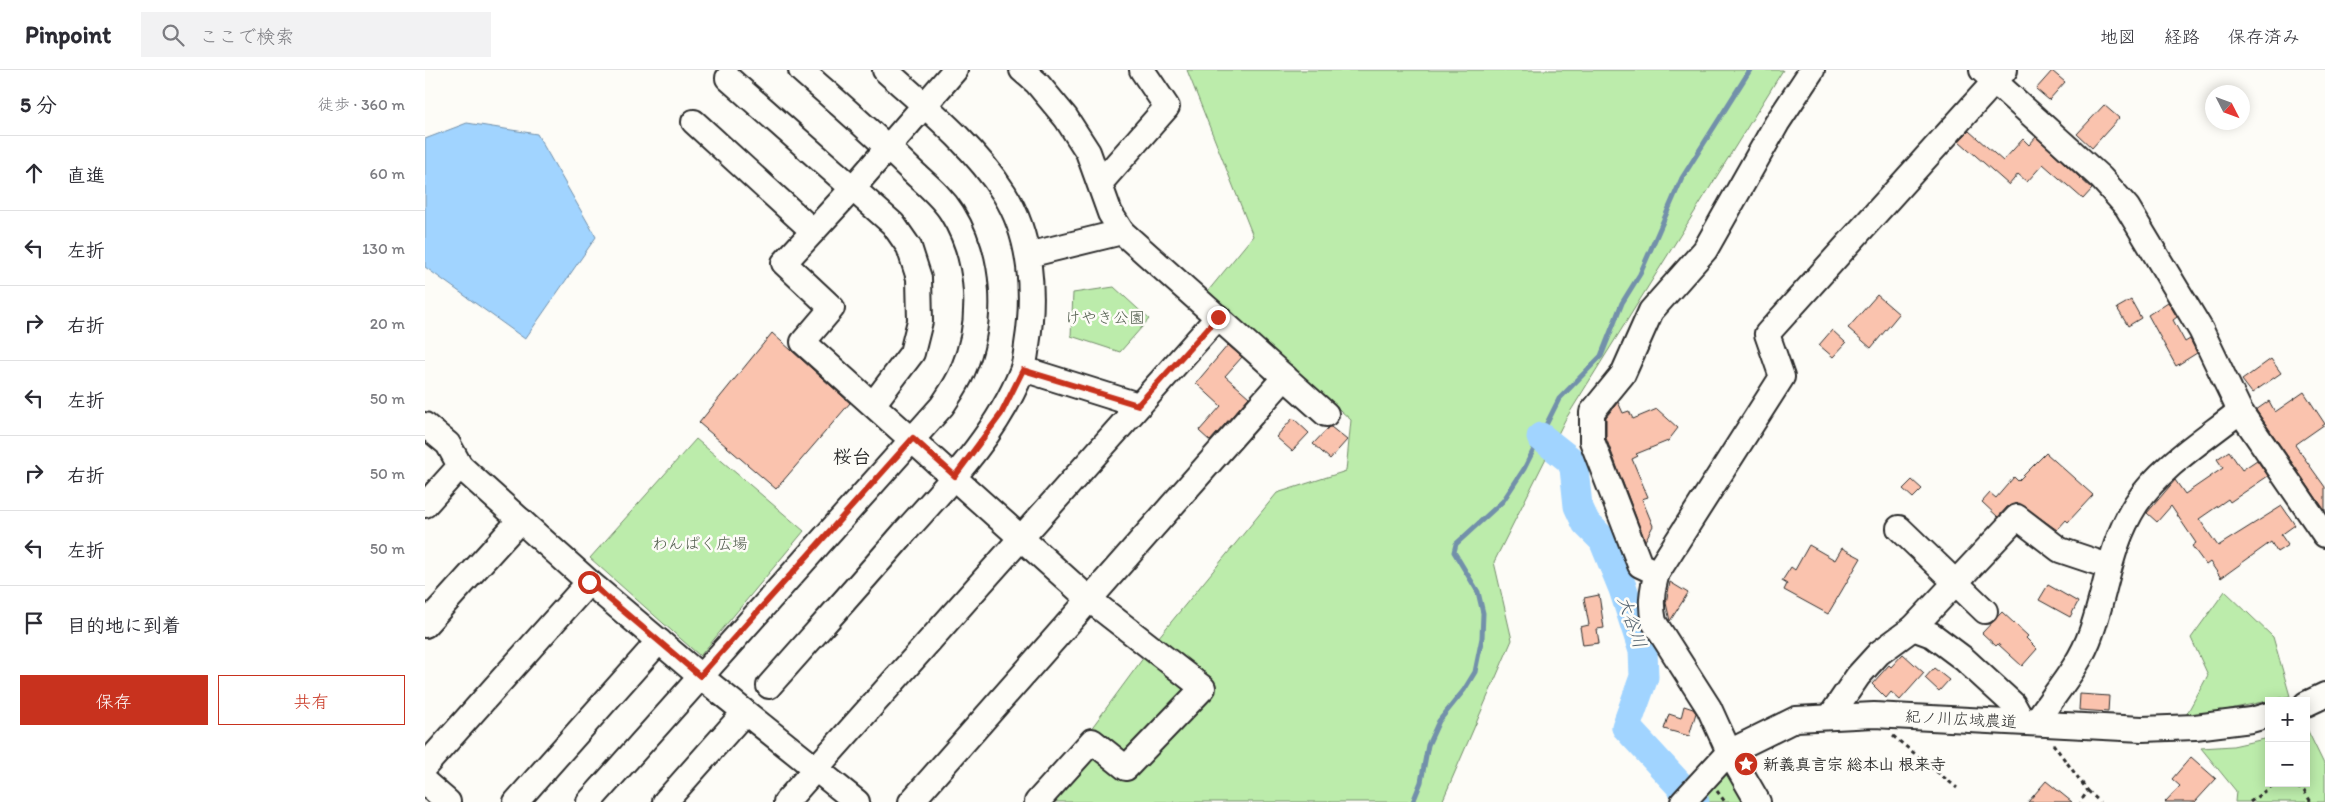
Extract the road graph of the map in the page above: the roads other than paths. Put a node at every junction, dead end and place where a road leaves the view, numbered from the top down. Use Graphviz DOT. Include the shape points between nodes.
graph roads {
  1 [pos="801,70"];
  2 [pos="885,70"];
  3 [pos="955,70"];
  4 [pos="1023,70"];
  5 [pos="1142,70"];
  6 [pos="1812,70"];
  7 [pos="1994,74"];
  8 [pos="728,78"];
  9 [pos="924,105"];
  10 [pos="694,122"];
  11 [pos="887,147"];
  12 [pos="1101,182"];
  13 [pos="852,189"];
  14 [pos="813,231"];
  15 [pos="1122,232"];
  16 [pos="1028,255"];
  17 [pos="1218,317"];
  18 [pos="1023,370"];
  19 [pos="1285,377"];
  20 [pos="874,403"];
  21 [pos="1138,405"];
  22 [pos="2240,411"];
  23 [pos="1326,414"];
  24 [pos="425,425"];
  25 [pos="913,438"];
  26 [pos="460,466"];
  27 [pos="955,476"];
  28 [pos="425,505"];
  29 [pos="520,520"];
  30 [pos="1899,528"];
  31 [pos="2325,535"];
  32 [pos="1023,539"];
  33 [pos="2108,566"];
  34 [pos="1657,573"];
  35 [pos="589,582"];
  36 [pos="1954,584"];
  37 [pos="1090,600"];
  38 [pos="1985,611"];
  39 [pos="425,625"];
  40 [pos="1913,628"];
  41 [pos="659,641"];
  42 [pos="700,676"];
  43 [pos="769,686"];
  44 [pos="2325,695"];
  45 [pos="2310,702"];
  46 [pos="2265,716"];
  47 [pos="1830,717"];
  48 [pos="736,722"];
  49 [pos="2034,723"];
  50 [pos="1729,752"];
  51 [pos="425,766"];
  52 [pos="817,768"];
  53 [pos="425,782"];
  54 [pos="1687,796"];
  55 [pos="449,802"];
  56 [pos="516,802"];
  57 [pos="589,802"];
  58 [pos="665,802"];
  59 [pos="786,802"];
  60 [pos="857,802"];
  61 [pos="911,802"];
  62 [pos="1037,802"];
  63 [pos="1758,802"];
  1 -- 11 [label="street"];
  2 -- 9 [label="street"];
  3 -- 9 [label="street"];
  4 -- 12 [label="street" via="1066,118 1088,152"];
  5 -- 12 [label="street" via="1167,107"];
  6 -- 34 [label="street" via="1777,123 1705,250 1651,311 1623,374 1592,412 1592,441 1640,565"];
  7 -- 22 [label="street" via="2101,178 2127,208 2201,330"];
  7 -- 34 [label="street" via="1767,334 1782,377"];
  8 -- 13 [label="street"];
  9 -- 11 [label="street"];
  9 -- 16 [label="street" via="977,158 1005,194"];
  10 -- 14 [label="street"];
  11 -- 13 [label="street"];
  11 -- 25 [label="street" via="928,184 951,212 963,233 975,284 973,339 963,371 942,406"];
  12 -- 15 [label="street" via="1110,213"];
  13 -- 14 [label="street"];
  13 -- 20 [label="street" via="893,224 909,247 919,278 920,321 912,353"];
  14 -- 20 [label="street" via="784,263 832,308 803,342"];
  15 -- 16 [label="street"];
  15 -- 17 [label="street"];
  16 -- 18 [label="street" via="1031,319"];
  17 -- 19 [label="street"];
  17 -- 21 [label="street"];
  18 -- 21 [label="street"];
  18 -- 27 [label="street" via="1001,414"];
  19 -- 23 [label="street"];
  19 -- 37 [label="street"];
  20 -- 25 [label="street"];
  21 -- 32 [label="street"];
  22 -- 31 [label="street"];
  22 -- 33 [label="street" via="2167,469 2137,503"];
  24 -- 26 [label="street" via="448,444"];
  25 -- 27 [label="street"];
  25 -- 42 [label="street"];
  26 -- 28 [label="street"];
  26 -- 29 [label="street"];
  27 -- 32 [label="street"];
  27 -- 43 [label="street"];
  29 -- 35 [label="street"];
  29 -- 39 [label="street"];
  30 -- 36 [label="street"];
  32 -- 37 [label="street"];
  32 -- 52 [label="street"];
  33 -- 36 [label="street" via="2060,550 2017,517"];
  33 -- 49 [label="street" via="2084,650"];
  34 -- 50 [label="street" via="1652,589 1654,622 1709,708"];
  35 -- 41 [label="street"];
  35 -- 51 [label="street"];
  36 -- 38 [label="street"];
  36 -- 40 [label="street"];
  37 -- 61 [label="street"];
  37 -- 62 [label="street" via="1203,688 1126,768 1092,741"];
  40 -- 47 [label="street" via="1879,653 1858,676"];
  40 -- 49 [label="street" via="1932,635 1964,659"];
  41 -- 42 [label="street"];
  41 -- 56 [label="street"];
  42 -- 52 [label="street"];
  42 -- 57 [label="street"];
  44 -- 45 [label="street"];
  46 -- 49 [label="street, 紀ノ川広域農道" via="2186,727 2142,729"];
  47 -- 49 [label="street, 紀ノ川広域農道" via="1867,715"];
  47 -- 50 [label="street, 紀ノ川広域農道" via="1796,718"];
  48 -- 58 [label="street"];
  50 -- 54 [label="street, 紀ノ川広域農道"];
  50 -- 63 [label="street"];
  52 -- 59 [label="street"];
  52 -- 60 [label="street"];
  53 -- 55 [label="street"];
}
